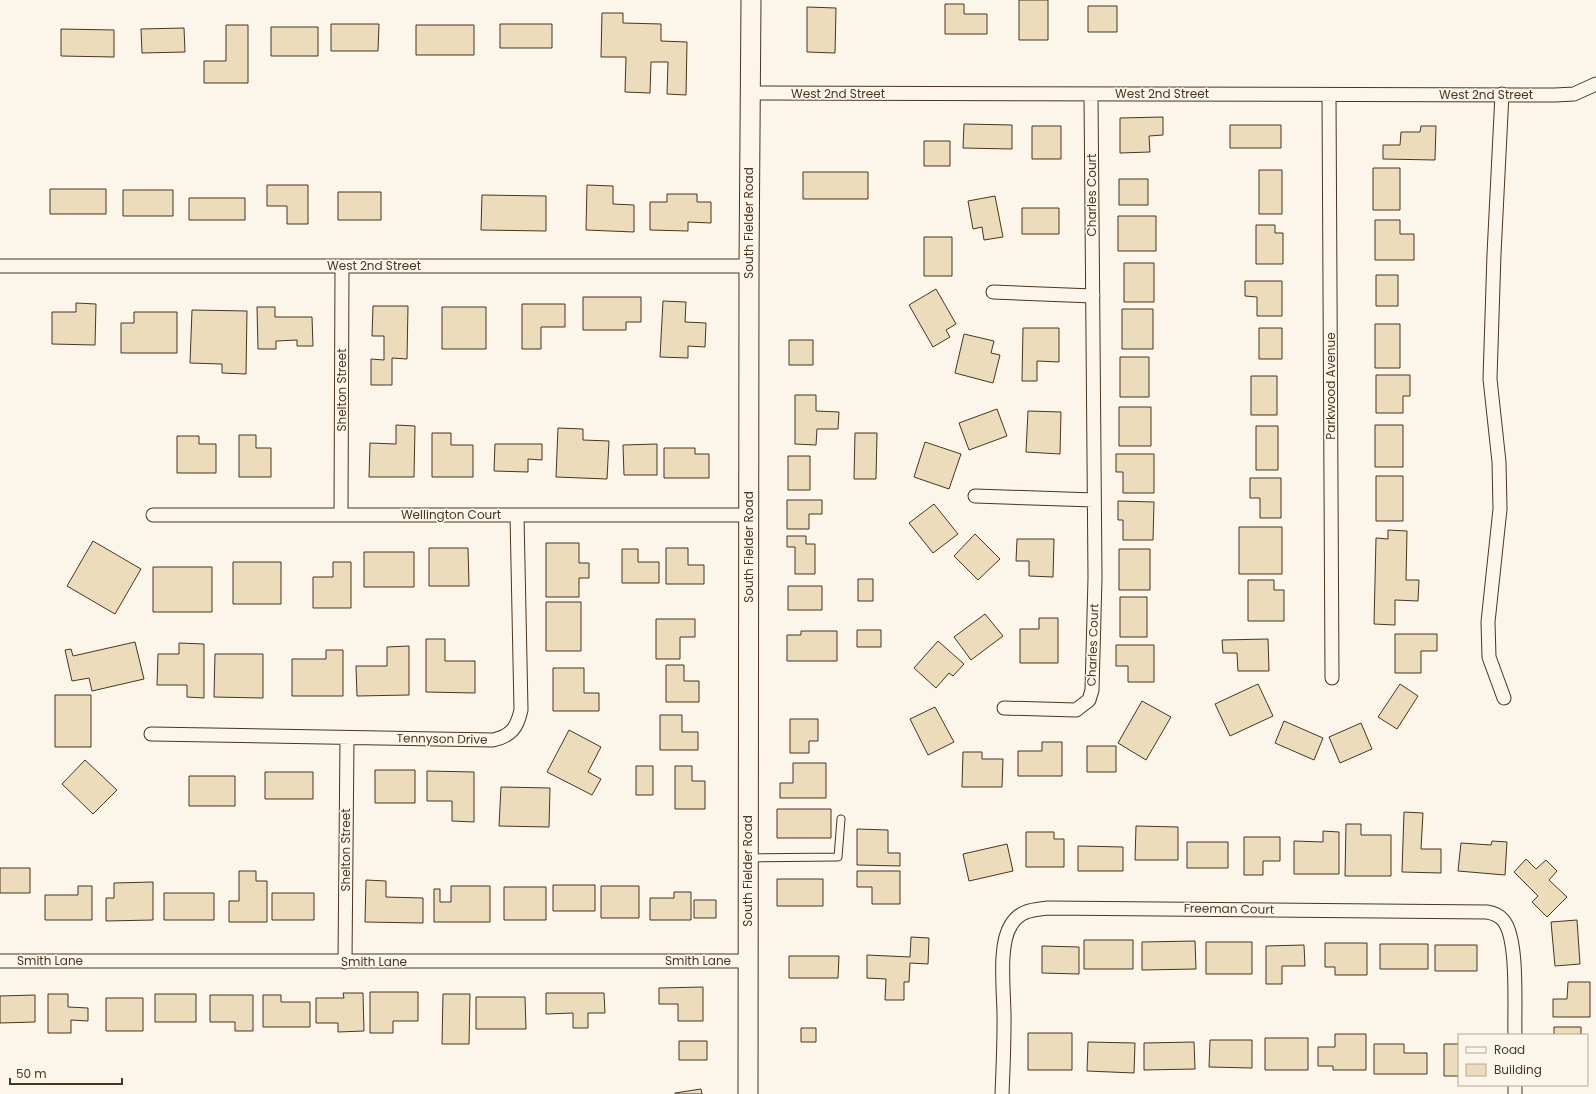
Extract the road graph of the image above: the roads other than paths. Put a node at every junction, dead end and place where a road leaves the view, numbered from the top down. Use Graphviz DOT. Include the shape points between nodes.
graph roads {
  1 [pos="751,0"];
  2 [pos="1596,84"];
  3 [pos="750,94"];
  4 [pos="1092,94"];
  5 [pos="1502,94"];
  6 [pos="1329,95"];
  7 [pos="0,266"];
  8 [pos="342,266"];
  9 [pos="749,266"];
  10 [pos="993,292"];
  11 [pos="1093,296"];
  12 [pos="975,496"];
  13 [pos="1094,500"];
  14 [pos="749,514"];
  15 [pos="154,515"];
  16 [pos="341,515"];
  17 [pos="517,515"];
  18 [pos="1332,678"];
  19 [pos="1504,698"];
  20 [pos="1004,708"];
  21 [pos="151,734"];
  22 [pos="347,738"];
  23 [pos="841,819"];
  24 [pos="748,858"];
  25 [pos="0,961"];
  26 [pos="748,961"];
  27 [pos="345,962"];
  28 [pos="1514,1034"];
  29 [pos="748,1094"];
  30 [pos="1002,1094"];
  1 -- 3 [label="main road, South Fielder Road"];
  2 -- 5 [label="street, West 2nd Street" via="1574,94"];
  3 -- 4 [label="street, West 2nd Street"];
  3 -- 9 [label="main road, South Fielder Road"];
  4 -- 6 [label="street, West 2nd Street"];
  4 -- 11 [label="street, Charles Court"];
  5 -- 6 [label="street, West 2nd Street"];
  5 -- 19 [label="street" via="1490,380 1499,462 1500,509 1488,622 1489,657"];
  6 -- 18 [label="street, Parkwood Avenue"];
  7 -- 8 [label="street, West 2nd Street"];
  8 -- 9 [label="street, West 2nd Street"];
  8 -- 16 [label="street, Shelton Street"];
  9 -- 14 [label="main road, South Fielder Road"];
  10 -- 11 [label="street"];
  11 -- 13 [label="street, Charles Court"];
  12 -- 13 [label="street"];
  13 -- 20 [label="street, Charles Court" via="1095,578 1092,690 1089,700 1076,710"];
  14 -- 17 [label="street, Wellington Court"];
  14 -- 24 [label="main road, South Fielder Road"];
  15 -- 16 [label="street, Wellington Court"];
  16 -- 17 [label="street, Wellington Court"];
  17 -- 22 [label="street, Tennyson Drive" via="520,710 518,723 504,738 493,740"];
  21 -- 22 [label="street, Tennyson Drive"];
  22 -- 27 [label="street, Shelton Street"];
  23 -- 24 [label="lane" via="838,858"];
  24 -- 26 [label="main road, South Fielder Road"];
  25 -- 27 [label="street, Smith Lane"];
  26 -- 27 [label="street, Smith Lane"];
  26 -- 29 [label="main road, South Fielder Road"];
  28 -- 30 [label="street, Freeman Court" via="1514,947 1508,927 1503,919 1495,914 1048,908 1025,912 1017,917 1010,925 1003,946"];
}
